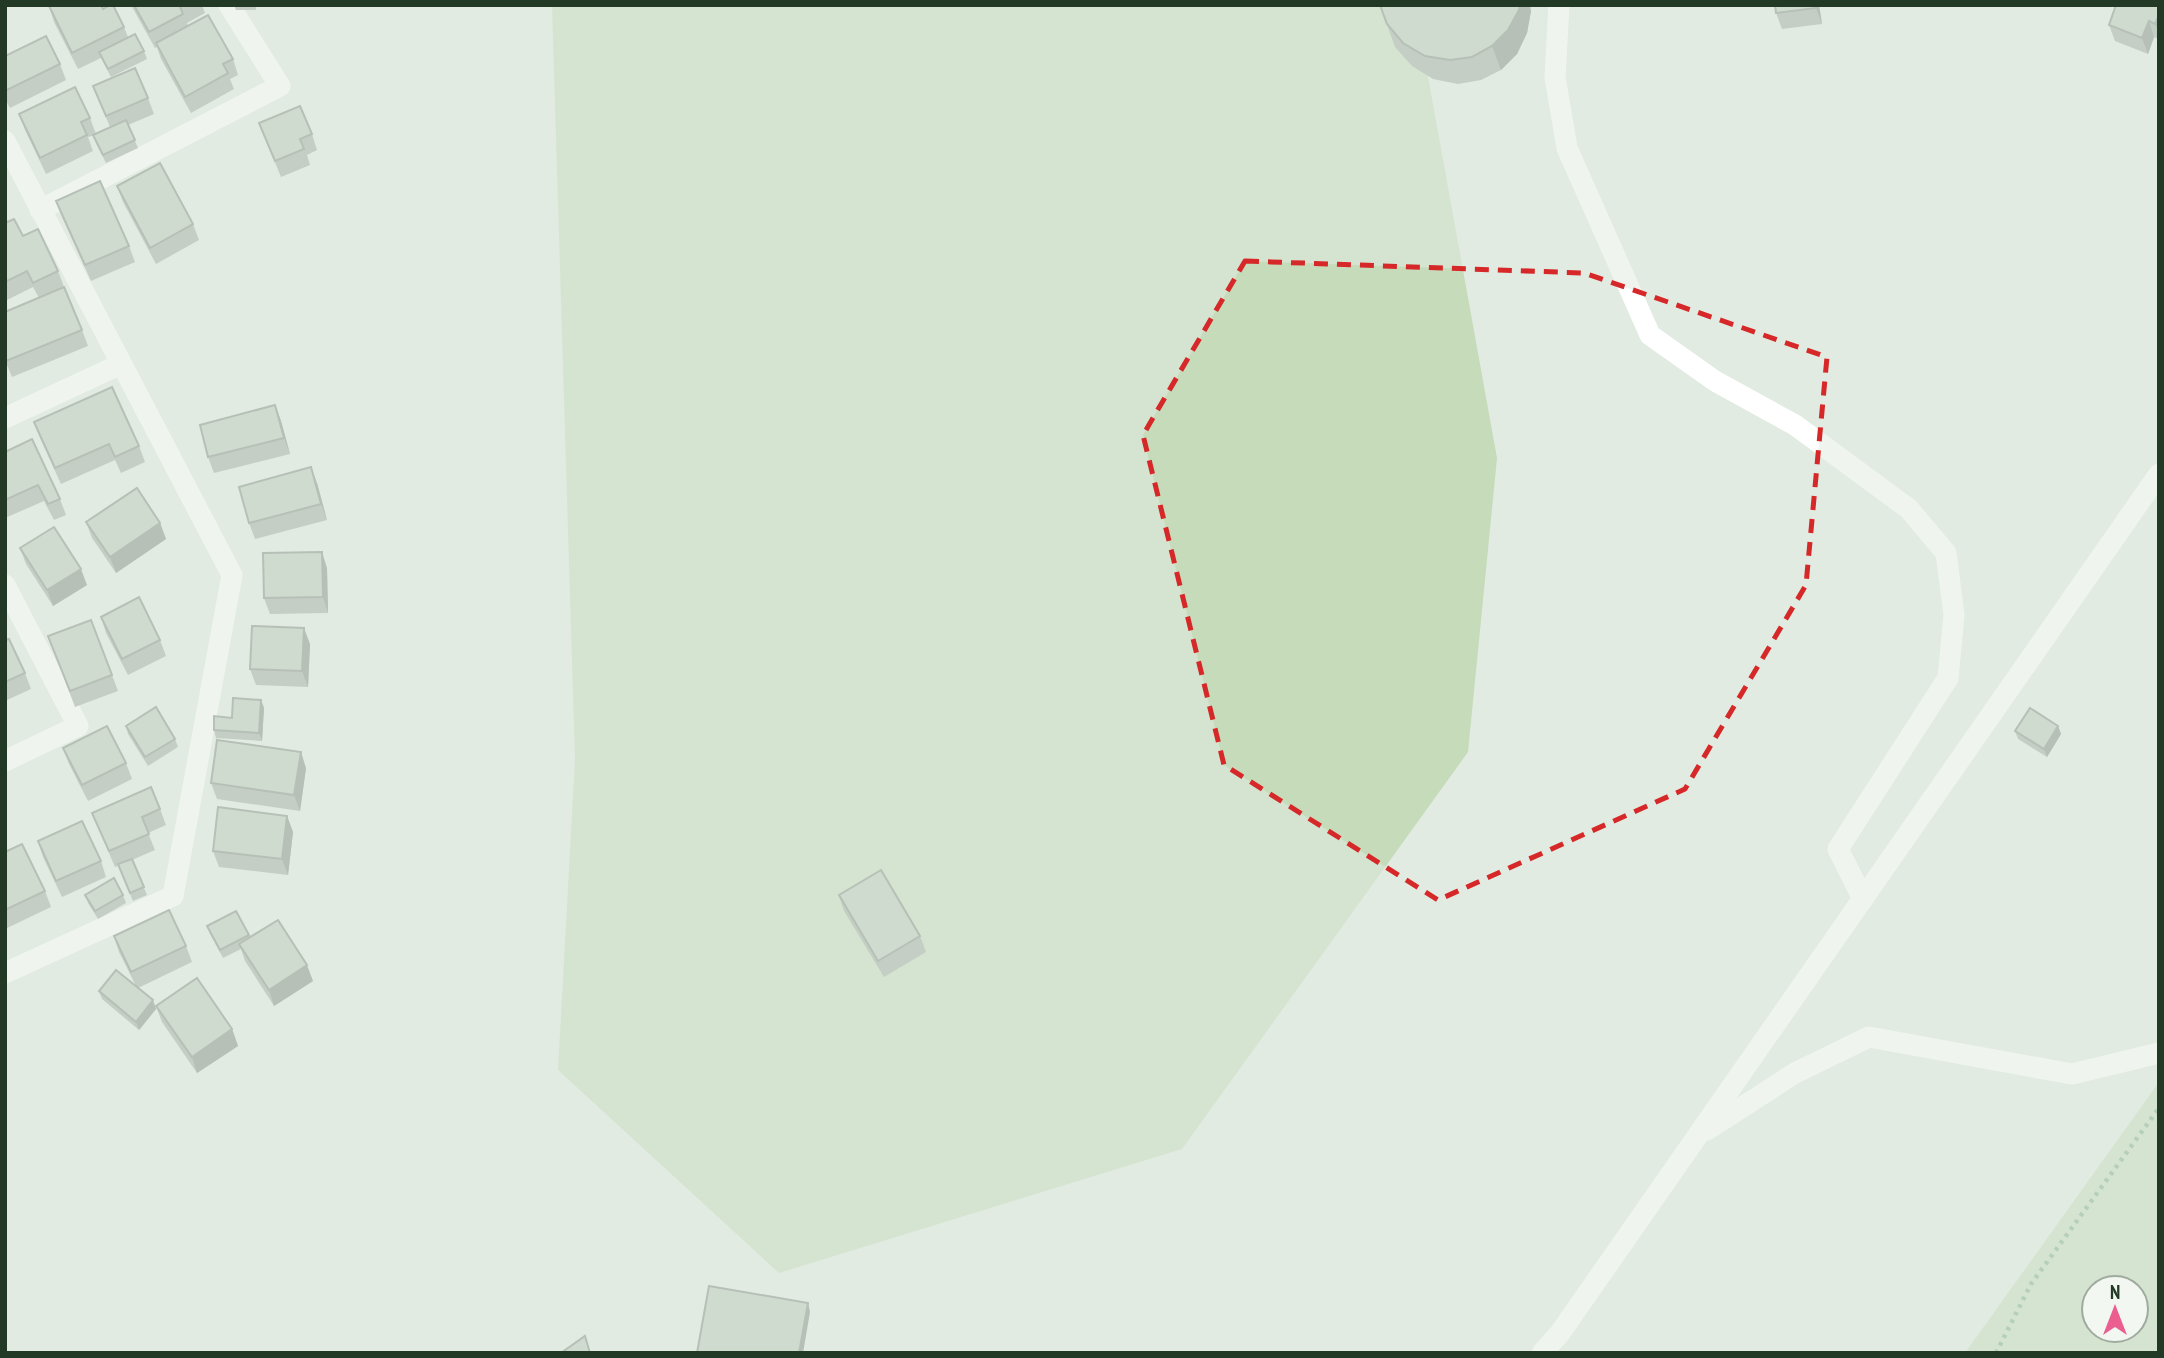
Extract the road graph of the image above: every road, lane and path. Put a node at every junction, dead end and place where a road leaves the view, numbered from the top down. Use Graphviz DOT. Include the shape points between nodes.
graph roads {
  1 [pos="229,5"];
  2 [pos="1559,5"];
  3 [pos="5,141"];
  4 [pos="40,210"];
  5 [pos="121,364"];
  6 [pos="5,418"];
  7 [pos="2159,474"];
  8 [pos="5,585"];
  9 [pos="5,761"];
  10 [pos="1863,899"];
  11 [pos="5,973"];
  12 [pos="2159,1053"];
  13 [pos="2159,1108"];
  14 [pos="1696,1137"];
  15 [pos="1542,1353"];
  16 [pos="1996,1353"];
  1 -- 4 [label="street" via="280,86"];
  2 -- 10 [label="street" via="1555,77 1567,148 1650,335 1715,381 1795,425 1909,509 1946,553 1954,615 1948,678 1838,849"];
  3 -- 4 [label="street"];
  4 -- 5 [label="street"];
  5 -- 6 [label="street"];
  5 -- 11 [label="street" via="232,575 173,896"];
  7 -- 10 [label="street"];
  8 -- 9 [label="street" via="78,726"];
  10 -- 14 [label="street"];
  12 -- 14 [label="street" via="2072,1074 1869,1037 1795,1073"];
  13 -- 16 [label="path" via="2031,1284"];
  14 -- 15 [label="street"];
}
